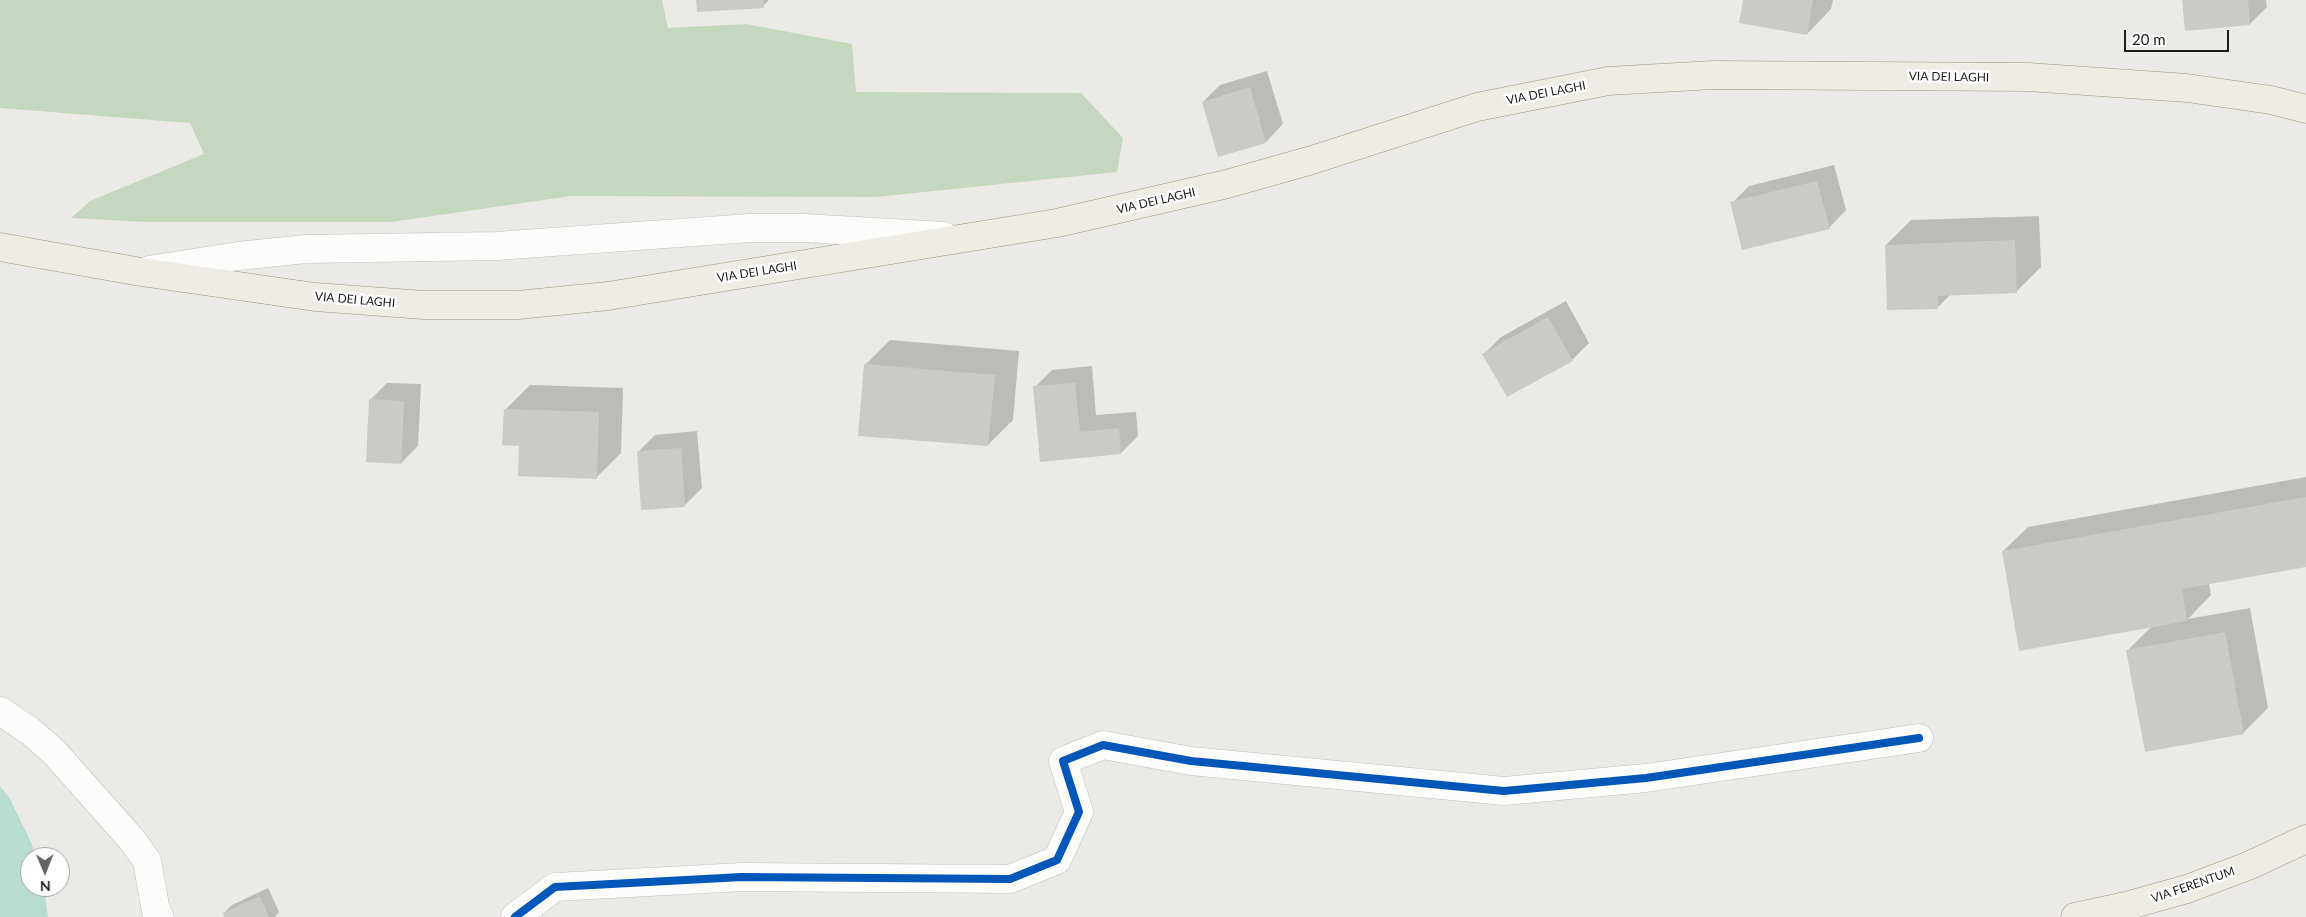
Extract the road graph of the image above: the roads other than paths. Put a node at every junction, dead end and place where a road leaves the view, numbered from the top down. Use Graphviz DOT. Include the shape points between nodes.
graph roads {
  1 [pos="2303,106"];
  2 [pos="973,238"];
  3 [pos="0,247"];
  4 [pos="141,272"];
  5 [pos="0,711"];
  6 [pos="1919,738"];
  7 [pos="2306,839"];
  8 [pos="160,917"];
  9 [pos="515,917"];
  10 [pos="2076,917"];
  1 -- 2 [label="main road, VIA DEI LAGHI" via="2187,88 2028,77 1713,75 1608,81 1477,107 1217,187 1057,224"];
  2 -- 4 [label="street" via="814,228 750,228 496,246 284,251"];
  2 -- 4 [label="main road, VIA DEI LAGHI" via="608,296 504,306 342,300"];
  3 -- 4 [label="main road, VIA DEI LAGHI"];
  5 -- 8 [label="street" via="54,752 133,841 147,861 156,911"];
  6 -- 9 [label="street" via="1646,778 1504,790 1191,761 1103,745 1063,761 1079,812 1057,860 1010,879 742,878 555,887"];
  7 -- 10 [label="main road, VIA FERENTUM" via="2187,889"];
}
